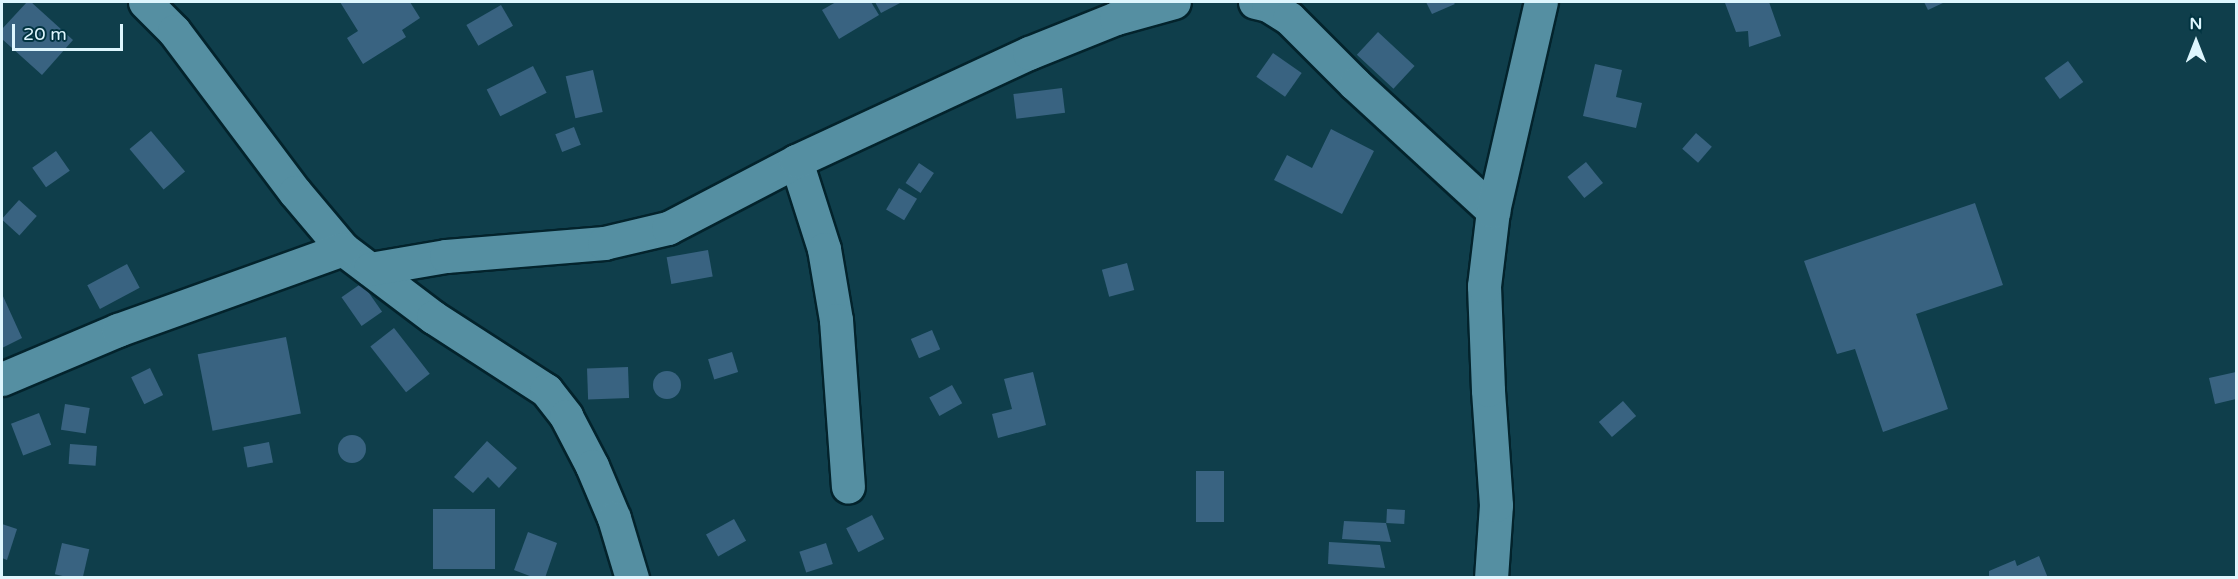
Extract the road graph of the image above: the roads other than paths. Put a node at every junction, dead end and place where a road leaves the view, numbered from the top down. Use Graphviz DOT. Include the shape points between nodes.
graph roads {
  1 [pos="145,2"];
  2 [pos="1174,2"];
  3 [pos="1255,2"];
  4 [pos="1541,2"];
  5 [pos="796,161"];
  6 [pos="1493,211"];
  7 [pos="343,249"];
  8 [pos="370,269"];
  9 [pos="2,379"];
  10 [pos="848,487"];
  11 [pos="632,578"];
  12 [pos="1491,578"];
  1 -- 7 [label="street" via="174,31"];
  2 -- 5 [label="street" via="1116,18 1029,53"];
  3 -- 6 [label="street" via="1289,18 1354,84"];
  4 -- 6 [label="street"];
  5 -- 8 [label="street" via="668,228 604,243 446,256"];
  5 -- 10 [label="street" via="824,249 836,320"];
  6 -- 12 [label="street" via="1484,286 1496,505"];
  7 -- 8 [label="street"];
  7 -- 9 [label="street" via="118,330"];
  8 -- 11 [label="street" via="433,317 546,390 566,416 592,466 614,518"];
}
